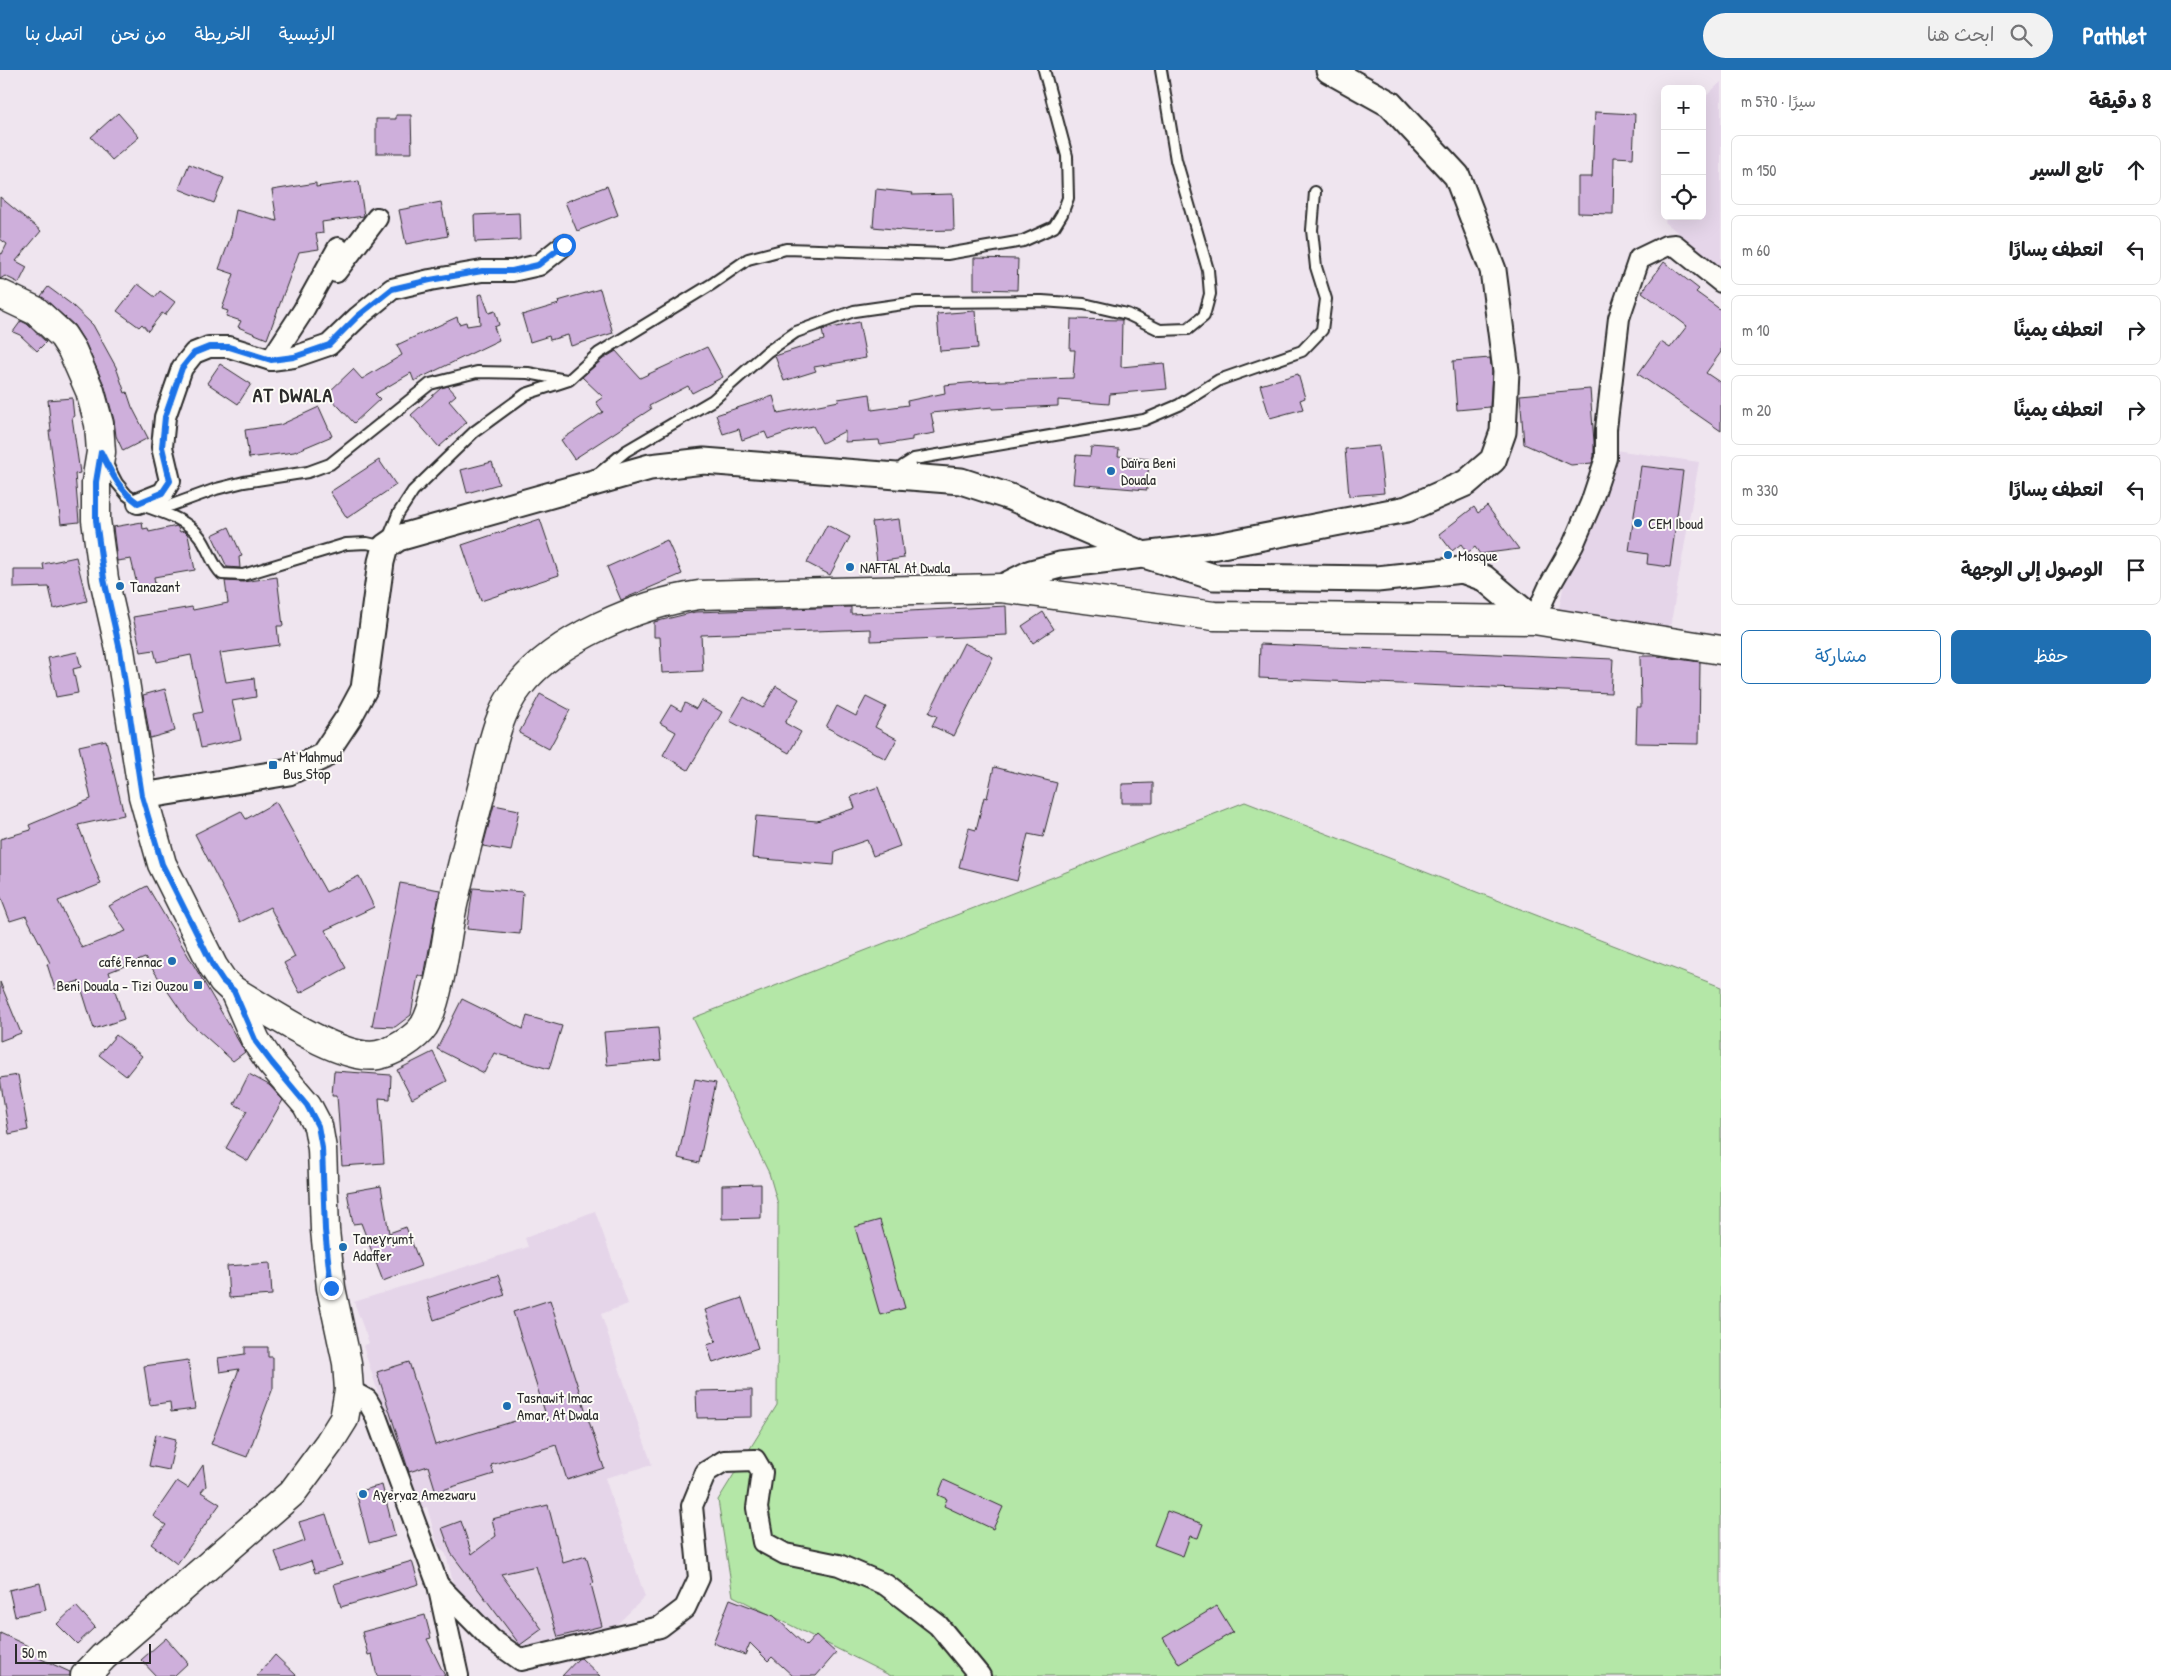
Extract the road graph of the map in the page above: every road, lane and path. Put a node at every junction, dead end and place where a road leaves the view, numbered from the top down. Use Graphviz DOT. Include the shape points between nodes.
graph roads {
  1 [pos="1044,70"];
  2 [pos="1161,70"];
  3 [pos="1329,70"];
  4 [pos="1315,192"];
  5 [pos="377,218"];
  6 [pos="564,245"];
  7 [pos="338,248"];
  8 [pos="1721,282"];
  9 [pos="0,294"];
  10 [pos="303,311"];
  11 [pos="271,360"];
  12 [pos="569,380"];
  13 [pos="101,452"];
  14 [pos="894,476"];
  15 [pos="584,485"];
  16 [pos="138,503"];
  17 [pos="385,547"];
  18 [pos="1144,555"];
  19 [pos="1002,588"];
  20 [pos="1534,620"];
  21 [pos="1721,650"];
  22 [pos="142,796"];
  23 [pos="234,991"];
  24 [pos="349,1390"];
  25 [pos="438,1585"];
  26 [pos="85,1676"];
  27 [pos="458,1676"];
  28 [pos="980,1676"];
  1 -- 12 [label="lane" via="1066,156 1068,198 1054,227 1023,241 947,254 786,249 748,259 599,353"];
  2 -- 15 [label="lane" via="1176,160 1208,270 1210,294 1204,316 1188,329 1160,330 1127,314 1084,304 1042,301 917,302 854,311 796,332 767,352 713,400 626,451"];
  3 -- 18 [label="street" via="1390,104 1457,176 1493,270 1506,371 1503,432 1492,460 1466,483 1407,509 1217,546"];
  4 -- 14 [label="lane" via="1312,230 1316,267 1326,299 1322,330 1302,351 1219,380 1179,405 1144,420 914,459"];
  5 -- 10 [label="street" via="336,270 325,292"];
  6 -- 11 [label="street" via="538,265 512,271 482,271 438,278 392,289 329,345 294,357"];
  7 -- 10 [label="street"];
  8 -- 20 [label="street" via="1675,245 1639,259 1619,318 1606,429 1606,458 1580,528"];
  9 -- 13 [label="main road" via="36,310 63,336 72,350 90,391 99,424"];
  10 -- 11 [label="street"];
  11 -- 16 [label="street" via="229,347 209,347 194,353 182,368 165,417 162,447 170,481 162,493"];
  12 -- 16 [label="lane" via="528,373 477,372 430,384 330,464 308,472 235,484 172,506"];
  12 -- 17 [label="lane" via="526,394 474,432 413,491 398,514"];
  13 -- 16 [label="lane" via="117,483"];
  13 -- 22 [label="main road" via="96,482 96,520"];
  14 -- 15 [label="street" via="704,461 650,467"];
  14 -- 18 [label="street" via="961,481 986,488"];
  15 -- 17 [label="street" via="398,538"];
  16 -- 17 [label="lane" via="190,527 200,538 214,567 222,574 243,575 346,544 367,543"];
  17 -- 22 [label="street" via="364,689 323,756 289,772"];
  18 -- 19 [label="street" via="1060,565 1031,573"];
  18 -- 20 [label="street" via="1214,577 1238,579 1377,579 1462,570 1484,578"];
  19 -- 20 [label="main road" via="1214,616"];
  19 -- 23 [label="main road" via="699,595 672,599 573,639 540,662 517,687 504,711 454,894 443,962 423,1027 414,1036 377,1055 342,1050"];
  20 -- 21 [label="main road"];
  22 -- 23 [label="main road" via="162,864 213,966"];
  23 -- 24 [label="main road" via="256,1042 307,1105 318,1126 331,1288 347,1363"];
  24 -- 25 [label="street" via="367,1400 375,1414"];
  24 -- 26 [label="main road" via="344,1419 292,1493 102,1656"];
  25 -- 27 [label="street"];
  25 -- 28 [label="street" via="491,1639 521,1660 660,1627 684,1608 699,1578 692,1506 706,1472 724,1461 755,1460 762,1472 757,1508 763,1542 785,1554 839,1565 886,1585 938,1625"];
}
